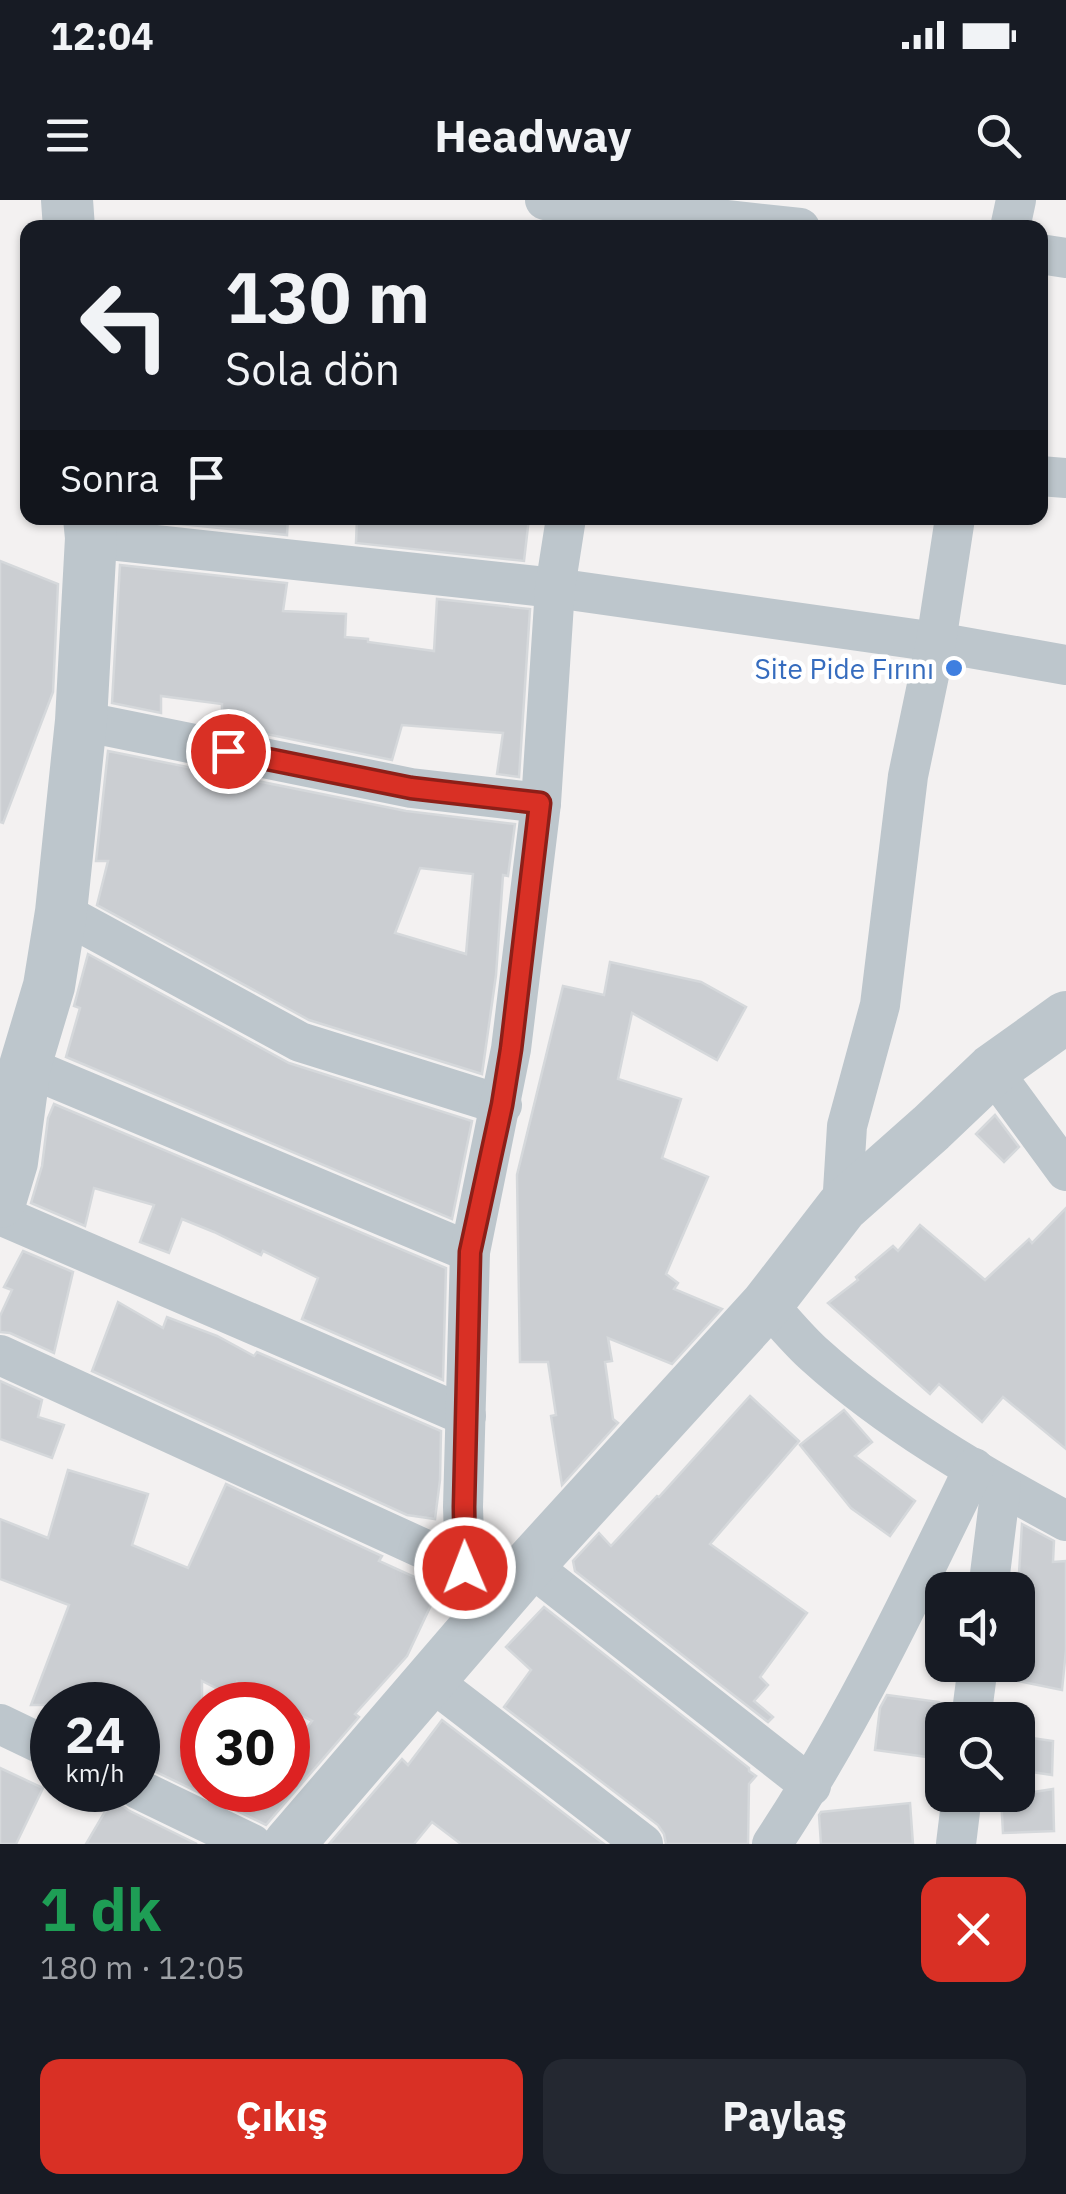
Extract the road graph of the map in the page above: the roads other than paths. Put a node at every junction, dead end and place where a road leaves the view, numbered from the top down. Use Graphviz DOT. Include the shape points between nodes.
graph roads {
  1 [pos="545,200"];
  2 [pos="603,211"];
  3 [pos="707,220"];
  4 [pos="565,525"];
  5 [pos="954,525"];
  6 [pos="90,528"];
  7 [pos="556,588"];
  8 [pos="936,642"];
  9 [pos="1066,665"];
  10 [pos="82,722"];
  11 [pos="540,803"];
  12 [pos="61,912"];
  13 [pos="1066,1017"];
  14 [pos="25,1066"];
  15 [pos="992,1070"];
  16 [pos="502,1105"];
  17 [pos="1066,1171"];
  18 [pos="4,1173"];
  19 [pos="842,1207"];
  20 [pos="0,1216"];
  21 [pos="470,1252"];
  22 [pos="767,1304"];
  23 [pos="0,1355"];
  24 [pos="466,1416"];
  25 [pos="987,1477"];
  26 [pos="1066,1521"];
  27 [pos="988,1572"];
  28 [pos="501,1574"];
  29 [pos="430,1680"];
  30 [pos="0,1724"];
  31 [pos="30,1738"];
  32 [pos="810,1786"];
  33 [pos="160,1800"];
  34 [pos="960,1812"];
  35 [pos="252,1844"];
  36 [pos="289,1844"];
  37 [pos="643,1844"];
  38 [pos="772,1844"];
  39 [pos="956,1844"];
  1 -- 2 [label="street"];
  2 -- 3 [label="street"];
  4 -- 7 [label="street"];
  5 -- 8 [label="street"];
  6 -- 7 [label="street"];
  6 -- 10 [label="street"];
  7 -- 8 [label="street"];
  7 -- 11 [label="street"];
  8 -- 9 [label="street"];
  8 -- 19 [label="street" via="908,776 880,1005 848,1126"];
  10 -- 11 [label="street" via="411,788"];
  10 -- 12 [label="street"];
  11 -- 16 [label="street"];
  12 -- 14 [label="street" via="49,986"];
  12 -- 16 [label="street" via="300,1042"];
  13 -- 15 [label="street"];
  14 -- 18 [label="street"];
  14 -- 21 [label="street"];
  15 -- 17 [label="street"];
  15 -- 19 [label="street"];
  16 -- 21 [label="street"];
  19 -- 22 [label="street"];
  20 -- 24 [label="street"];
  21 -- 24 [label="street"];
  22 -- 25 [label="street" via="814,1354 904,1425"];
  22 -- 28 [label="street"];
  23 -- 28 [label="street"];
  24 -- 28 [label="street" via="464,1507"];
  25 -- 26 [label="street"];
  25 -- 27 [label="street"];
  25 -- 32 [label="street"];
  28 -- 29 [label="street"];
  28 -- 32 [label="street"];
  29 -- 36 [label="street"];
  29 -- 37 [label="street"];
  30 -- 31 [label="street"];
  32 -- 38 [label="street"];
  33 -- 35 [label="street"];
  34 -- 39 [label="street"];
}
